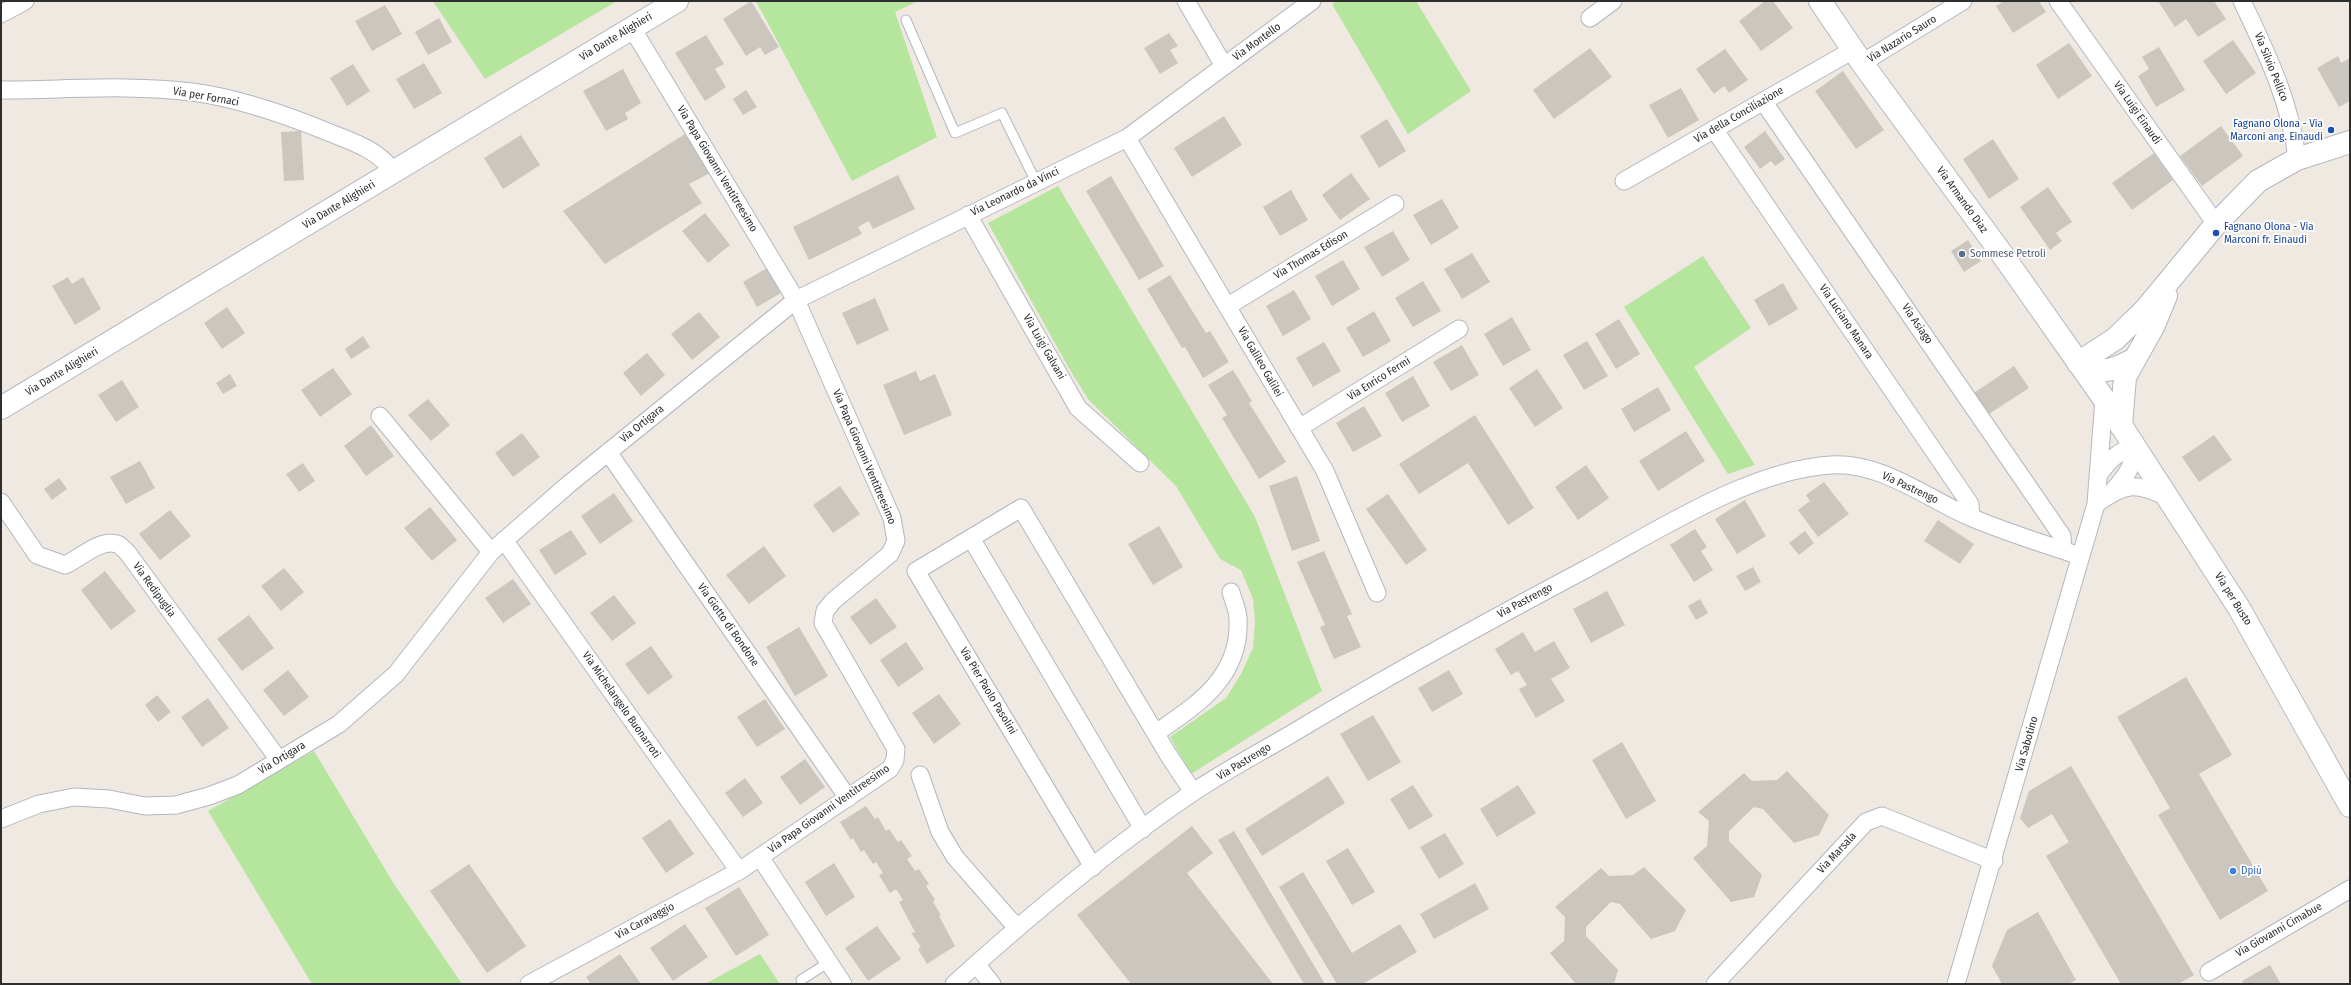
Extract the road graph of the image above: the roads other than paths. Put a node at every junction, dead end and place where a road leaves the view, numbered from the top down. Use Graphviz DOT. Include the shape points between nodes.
graph roads {
  1 [pos="25,1"];
  2 [pos="677,1"];
  3 [pos="1186,1"];
  4 [pos="1312,1"];
  5 [pos="1613,1"];
  6 [pos="1820,1"];
  7 [pos="1963,1"];
  8 [pos="2058,1"];
  9 [pos="2242,1"];
  10 [pos="1,14"];
  11 [pos="1590,18"];
  12 [pos="906,20"];
  13 [pos="632,28"];
  14 [pos="1858,57"];
  15 [pos="1224,66"];
  16 [pos="1,90"];
  17 [pos="1764,101"];
  18 [pos="1714,130"];
  19 [pos="1127,138"];
  20 [pos="2350,142"];
  21 [pos="2296,159"];
  22 [pos="394,172"];
  23 [pos="1624,181"];
  24 [pos="1036,182"];
  25 [pos="1395,204"];
  26 [pos="968,215"];
  27 [pos="2216,224"];
  28 [pos="2176,272"];
  29 [pos="796,300"];
  30 [pos="1228,306"];
  31 [pos="1459,329"];
  32 [pos="2133,360"];
  33 [pos="2078,363"];
  34 [pos="2104,399"];
  35 [pos="1,408"];
  36 [pos="380,416"];
  37 [pos="2121,426"];
  38 [pos="1299,428"];
  39 [pos="2134,446"];
  40 [pos="608,452"];
  41 [pos="1140,463"];
  42 [pos="2098,477"];
  43 [pos="2110,493"];
  44 [pos="2167,498"];
  45 [pos="1,502"];
  46 [pos="2096,504"];
  47 [pos="1971,517"];
  48 [pos="971,538"];
  49 [pos="504,540"];
  50 [pos="2063,550"];
  51 [pos="491,552"];
  52 [pos="2080,556"];
  53 [pos="1231,592"];
  54 [pos="1377,593"];
  55 [pos="1156,733"];
  56 [pos="279,760"];
  57 [pos="920,775"];
  58 [pos="1193,792"];
  59 [pos="848,798"];
  60 [pos="2350,806"];
  61 [pos="1,819"];
  62 [pos="1143,829"];
  63 [pos="760,857"];
  64 [pos="1994,861"];
  65 [pos="1093,867"];
  66 [pos="738,870"];
  67 [pos="2350,889"];
  68 [pos="1019,927"];
  69 [pos="829,962"];
  70 [pos="976,964"];
  71 [pos="2209,972"];
  72 [pos="801,980"];
  73 [pos="529,984"];
  74 [pos="843,984"];
  75 [pos="954,984"];
  76 [pos="992,984"];
  77 [pos="1715,984"];
  78 [pos="1956,984"];
  1 -- 10 [label="street"];
  2 -- 13 [label="street, Via Dante Alighieri"];
  3 -- 15 [label="street, Via Montello"];
  4 -- 15 [label="street, Via Montello"];
  5 -- 11 [label="street"];
  6 -- 14 [label="street, Via Armando Diaz"];
  7 -- 14 [label="street, Via Nazario Sauro"];
  8 -- 27 [label="street, Via Luigi Einaudi"];
  9 -- 21 [label="street, Via Silvio Pellico" via="2279,84 2289,115"];
  12 -- 24 [label="lane" via="956,133 1002,113"];
  13 -- 22 [label="street, Via Dante Alighieri"];
  13 -- 29 [label="street, Via Papa Giovanni Ventitreesimo"];
  14 -- 17 [label="street, Via della Conciliazione"];
  14 -- 33 [label="street, Via Armando Diaz"];
  15 -- 19 [label="street, Via Leonardo da Vinci"];
  16 -- 22 [label="street, Via per Fornaci" via="154,89 223,97 289,116 372,150"];
  17 -- 18 [label="street, Via della Conciliazione"];
  17 -- 50 [label="street, Via Asiago" via="2062,536"];
  18 -- 23 [label="street, Via della Conciliazione"];
  18 -- 47 [label="street, Via Luciano Manara" via="1970,504"];
  19 -- 24 [label="street, Via Leonardo da Vinci"];
  19 -- 30 [label="street, Via Galileo Galilei"];
  20 -- 21 [label="street"];
  21 -- 27 [label="street" via="2258,181"];
  22 -- 35 [label="street, Via Dante Alighieri"];
  24 -- 26 [label="street, Via Leonardo da Vinci"];
  25 -- 30 [label="street, Via Thomas Edison"];
  26 -- 29 [label="street, Via Leonardo da Vinci"];
  26 -- 41 [label="street, Via Luigi Galvani" via="1078,408"];
  27 -- 28 [label="street"];
  28 -- 32 [label="street" via="2153,327"];
  28 -- 33 [label="street" via="2145,310 2115,339"];
  29 -- 40 [label="street, Via Ortigara"];
  29 -- 59 [label="street, Via Papa Giovanni Ventitreesimo" via="896,532 896,541 890,554 833,601 825,611 822,623 896,749 895,760 890,769"];
  30 -- 38 [label="street, Via Galileo Galilei"];
  31 -- 38 [label="street, Via Enrico Fermi"];
  32 -- 33 [label="street" via="2113,371 2096,371"];
  32 -- 37 [label="street" via="2124,377"];
  33 -- 34 [label="street, Via Armando Diaz"];
  34 -- 37 [label="street, Via per Busto"];
  34 -- 42 [label="street, Via Sabotino"];
  36 -- 51 [label="street"];
  37 -- 39 [label="street, Via per Busto"];
  38 -- 54 [label="street, Via Galileo Galilei" via="1325,471"];
  39 -- 42 [label="street, Via Sabotino" via="2119,452 2108,461"];
  39 -- 43 [label="street" via="2135,458 2128,473"];
  39 -- 44 [label="street, Via per Busto"];
  40 -- 49 [label="street, Via Ortigara"];
  40 -- 59 [label="street, Via Giotto di Bondone"];
  42 -- 46 [label="street, Via Sabotino"];
  43 -- 44 [label="street" via="2128,487 2145,487"];
  43 -- 46 [label="street"];
  44 -- 60 [label="street, Via per Busto" via="2239,608"];
  45 -- 56 [label="street, Via Redipuglia" via="37,555 49,561 65,566 108,543 118,544 127,552"];
  46 -- 52 [label="street, Via Sabotino"];
  47 -- 50 [label="street, Via Pastrengo"];
  47 -- 58 [label="street, Via Pastrengo" via="1890,476 1862,468 1833,465 1768,478 1735,491 1657,530 1451,640"];
  48 -- 55 [label="street, Via Pier Paolo Pasolini" via="1021,508"];
  48 -- 62 [label="street"];
  48 -- 65 [label="street, Via Pier Paolo Pasolini" via="916,570"];
  49 -- 51 [label="street, Via Ortigara"];
  49 -- 66 [label="street, Via Michelangelo Buonarroti"];
  50 -- 52 [label="street, Via Pastrengo"];
  51 -- 56 [label="street, Via Ortigara" via="396,674 339,724"];
  52 -- 64 [label="street, Via Sabotino"];
  53 -- 55 [label="street" via="1238,617 1237,646 1227,671 1209,694"];
  55 -- 58 [label="street, Via Pier Paolo Pasolini"];
  56 -- 61 [label="street, Via Ortigara" via="238,784 210,796 176,805 145,806 109,798 74,797 38,804"];
  57 -- 68 [label="street" via="940,832 955,857"];
  58 -- 62 [label="street, Via Pastrengo"];
  59 -- 63 [label="street, Via Papa Giovanni Ventitreesimo"];
  62 -- 65 [label="street, Via Pastrengo"];
  63 -- 66 [label="street, Via Caravaggio"];
  63 -- 69 [label="street, Via Papa Giovanni Ventitreesimo"];
  64 -- 77 [label="street, Via Marsala" via="1882,816 1866,822"];
  64 -- 78 [label="street, Via Sabotino"];
  65 -- 68 [label="street, Via Pastrengo"];
  66 -- 73 [label="street, Via Caravaggio"];
  67 -- 71 [label="street, Via Giovanni Cimabue"];
  68 -- 70 [label="street, Via Pastrengo"];
  69 -- 72 [label="lane"];
  69 -- 74 [label="street, Via Papa Giovanni Ventitreesimo"];
  70 -- 75 [label="street, Via Pastrengo"];
  70 -- 76 [label="street"];
}
